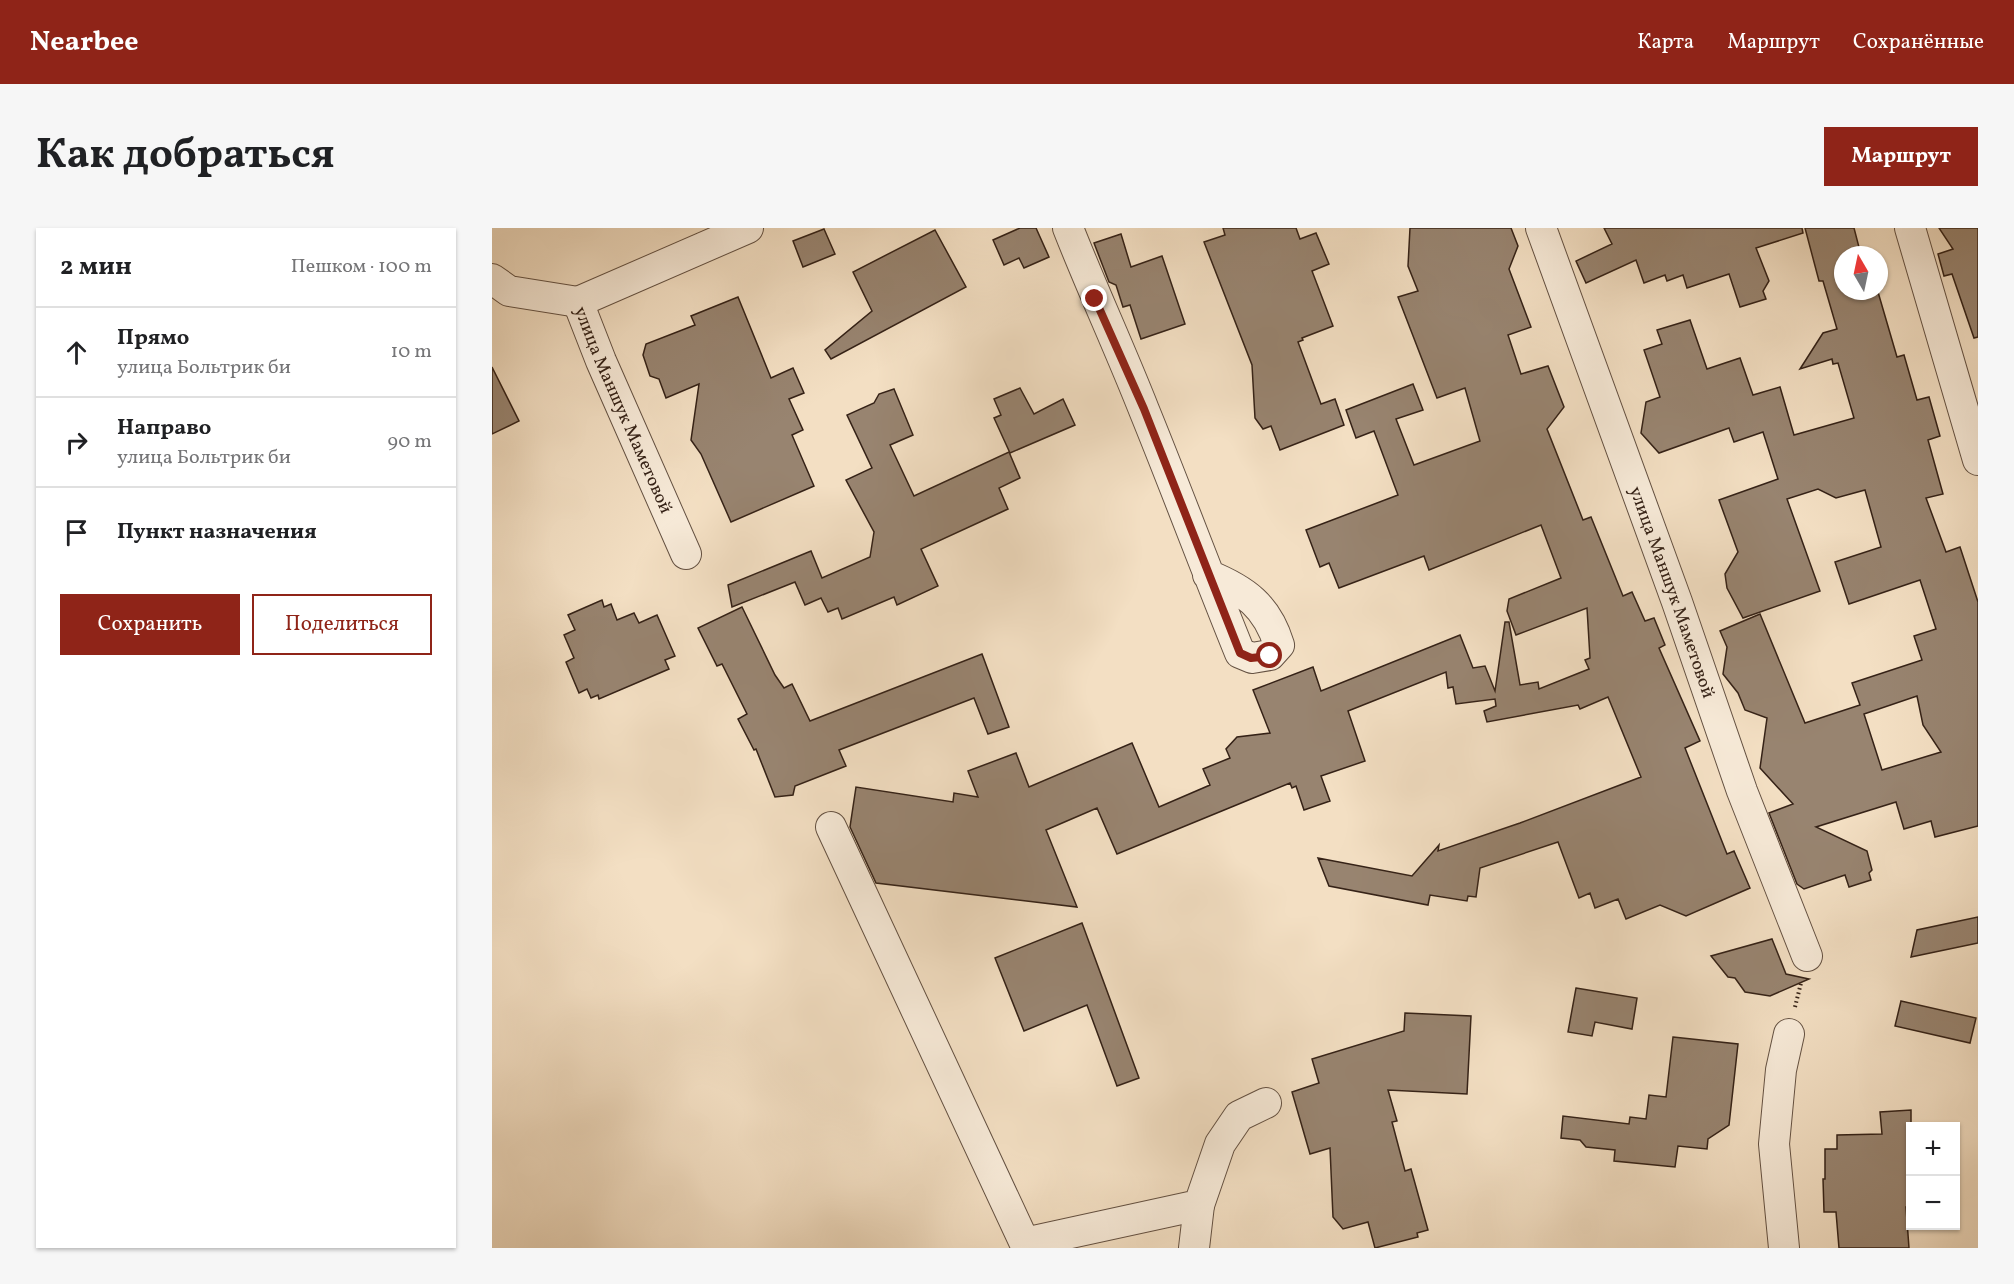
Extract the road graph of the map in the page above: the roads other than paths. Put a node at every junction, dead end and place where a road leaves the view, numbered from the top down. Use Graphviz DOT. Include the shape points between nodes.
graph roads {
  1 [pos="748,228"];
  2 [pos="1068,228"];
  3 [pos="1540,228"];
  4 [pos="1910,228"];
  5 [pos="492,279"];
  6 [pos="578,302"];
  7 [pos="1978,460"];
  8 [pos="686,554"];
  9 [pos="1208,575"];
  10 [pos="831,827"];
  11 [pos="1807,956"];
  12 [pos="1789,1034"];
  13 [pos="1266,1103"];
  14 [pos="1199,1205"];
  15 [pos="1027,1248"];
  16 [pos="1034,1248"];
  17 [pos="1194,1248"];
  18 [pos="1784,1248"];
  1 -- 6 [label="street, улица Маншук Маметовой"];
  2 -- 9 [label="street"];
  3 -- 11 [label="street, улица Маншук Маметовой" via="1742,791"];
  4 -- 7 [label="street"];
  5 -- 6 [label="street" via="509,291"];
  6 -- 8 [label="street, улица Маншук Маметовой"];
  10 -- 15 [label="street"];
  12 -- 18 [label="street" via="1781,1070 1774,1144"];
  13 -- 14 [label="street" via="1239,1116 1220,1144"];
  14 -- 16 [label="street" via="1034,1241"];
  14 -- 17 [label="street"];
}
